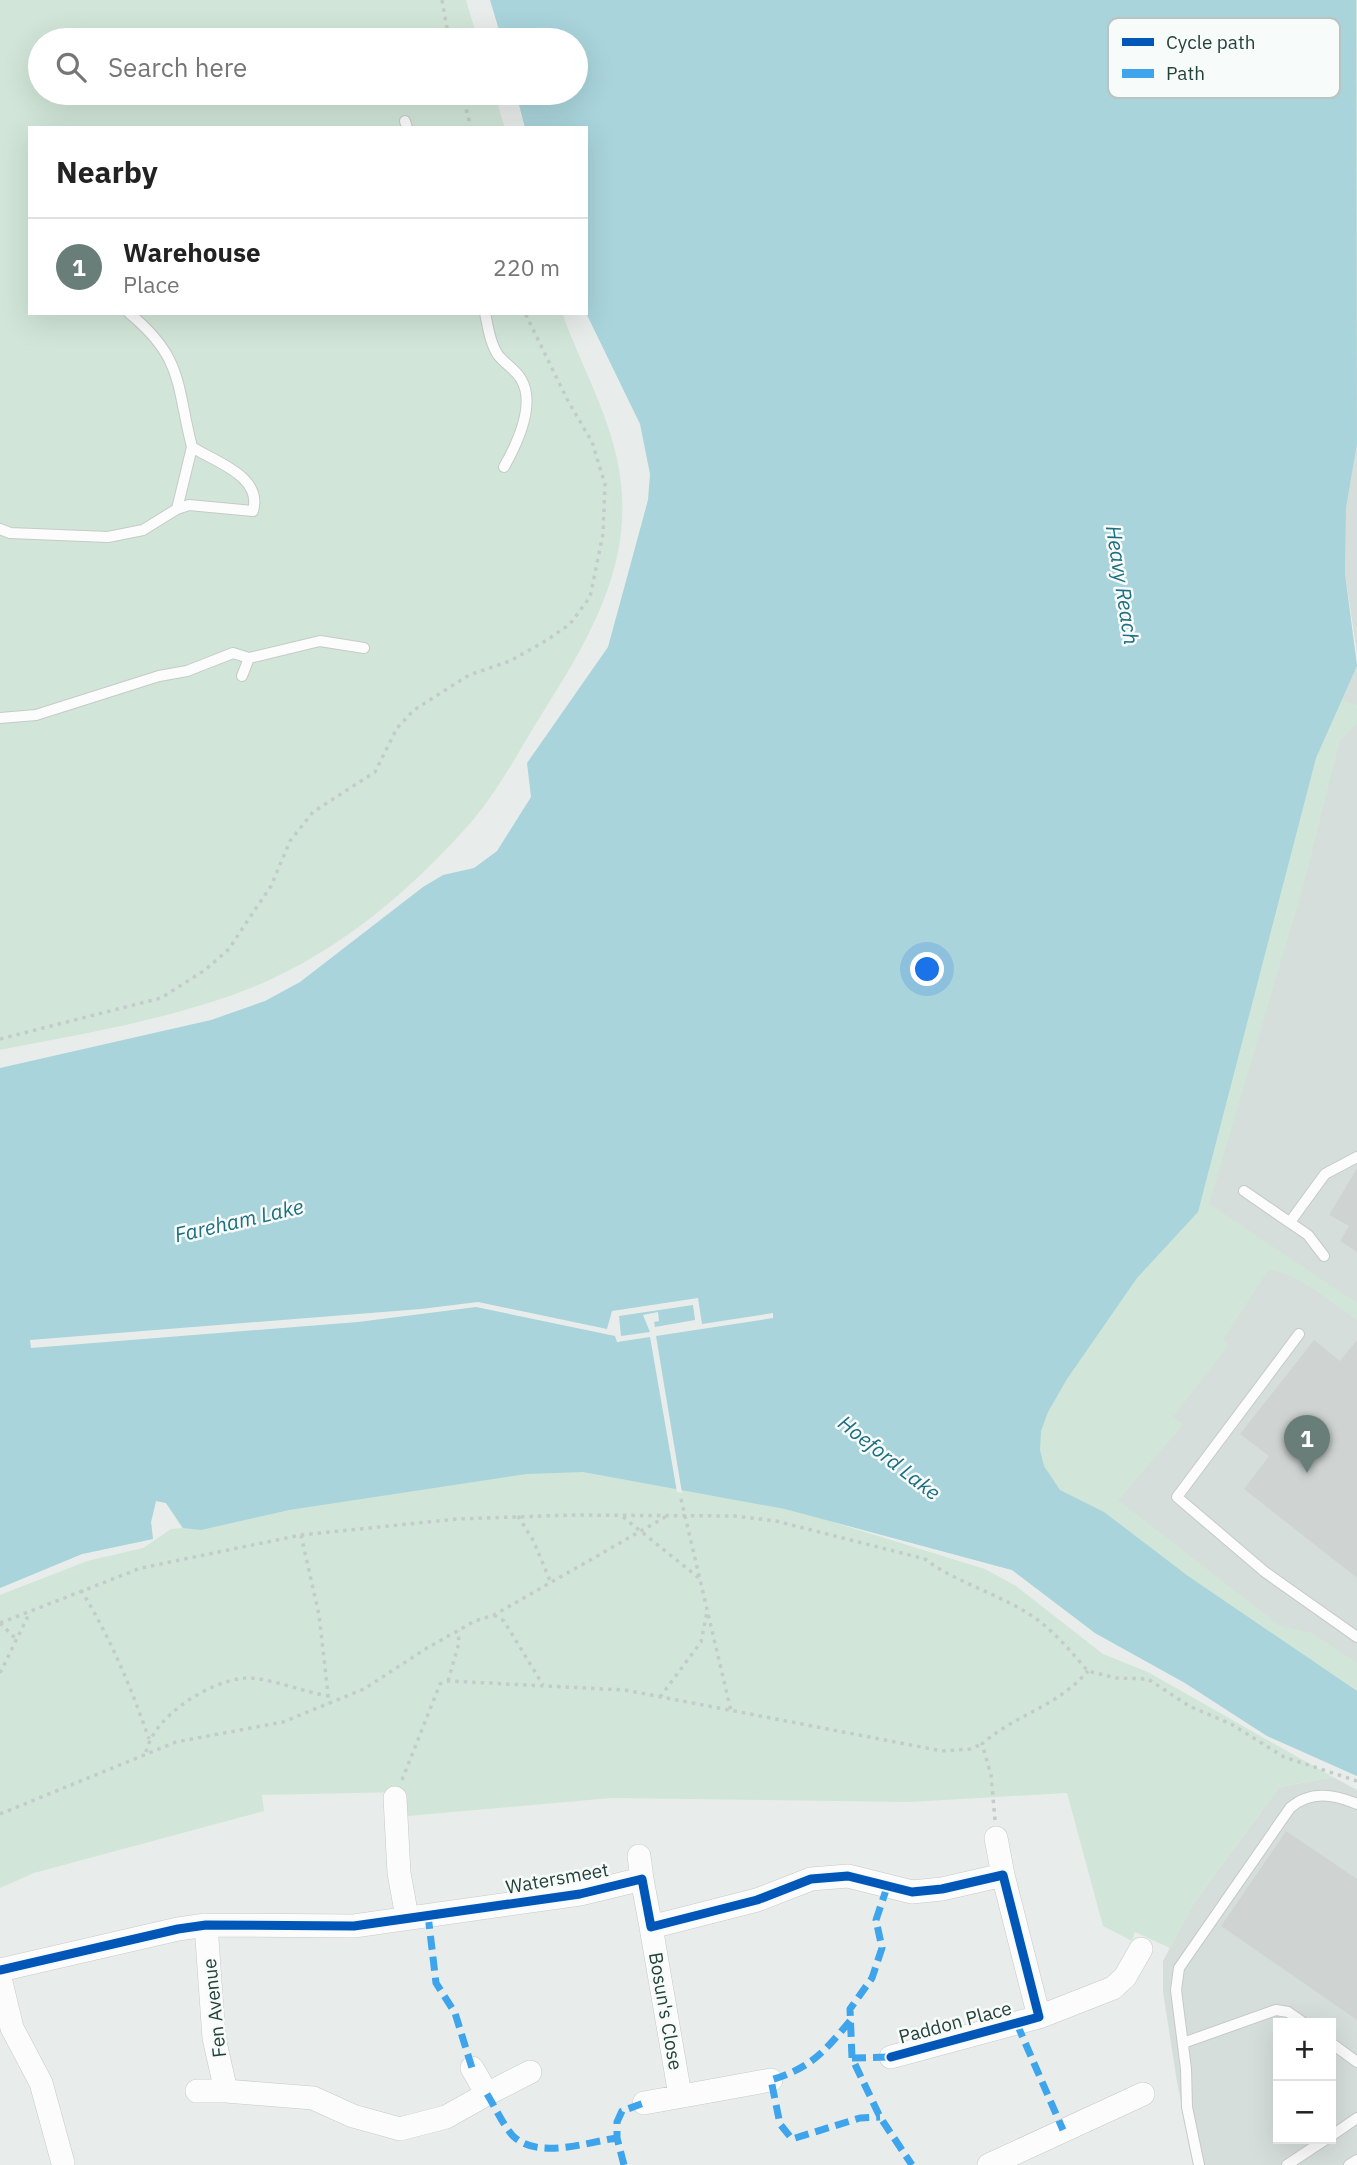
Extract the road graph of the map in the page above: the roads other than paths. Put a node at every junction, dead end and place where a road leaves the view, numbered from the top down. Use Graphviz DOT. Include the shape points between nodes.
graph roads {
  1 [pos="131,315"];
  2 [pos="485,315"];
  3 [pos="192,447"];
  4 [pos="504,467"];
  5 [pos="177,509"];
  6 [pos="0,529"];
  7 [pos="364,648"];
  8 [pos="248,658"];
  9 [pos="242,677"];
  10 [pos="0,718"];
  11 [pos="1357,1157"];
  12 [pos="1244,1191"];
  13 [pos="1290,1222"];
  14 [pos="1324,1256"];
  15 [pos="1299,1334"];
  16 [pos="1357,1637"];
  17 [pos="395,1798"];
  18 [pos="1357,1804"];
  19 [pos="996,1838"];
  20 [pos="639,1856"];
  21 [pos="1003,1875"];
  22 [pos="642,1879"];
  23 [pos="407,1917"];
  24 [pos="206,1925"];
  25 [pos="651,1927"];
  26 [pos="1141,1949"];
  27 [pos="0,1970"];
  28 [pos="0,1978"];
  29 [pos="1038,2017"];
  30 [pos="1297,2018"];
  31 [pos="1183,2043"];
  32 [pos="1336,2047"];
  33 [pos="891,2057"];
  34 [pos="1357,2062"];
  35 [pos="472,2068"];
  36 [pos="530,2072"];
  37 [pos="771,2080"];
  38 [pos="198,2091"];
  39 [pos="226,2091"];
  40 [pos="487,2094"];
  41 [pos="1143,2094"];
  42 [pos="680,2095"];
  43 [pos="644,2103"];
  44 [pos="1357,2118"];
  45 [pos="1336,2133"];
  46 [pos="1318,2144"];
  47 [pos="1357,2160"];
  48 [pos="69,2164"];
  49 [pos="989,2165"];
  50 [pos="1199,2165"];
  51 [pos="1287,2165"];
  52 [pos="1349,2165"];
  1 -- 3 [label="lane" via="167,351 182,390"];
  2 -- 4 [label="lane" via="491,341 523,382 519,441"];
  3 -- 5 [label="lane"];
  3 -- 5 [label="lane" via="241,475 256,502 253,511 244,513 210,506"];
  5 -- 6 [label="lane" via="143,530 108,537"];
  7 -- 8 [label="lane" via="320,642"];
  8 -- 9 [label="lane"];
  8 -- 10 [label="lane" via="233,653 36,715"];
  11 -- 13 [label="lane" via="1325,1174"];
  12 -- 13 [label="lane"];
  13 -- 14 [label="lane" via="1308,1235"];
  15 -- 16 [label="lane" via="1177,1497 1265,1572"];
  17 -- 23 [label="street" via="399,1873"];
  18 -- 31 [label="lane" via="1314,1795 1284,1814 1179,1968 1176,1990"];
  19 -- 21 [label="street"];
  20 -- 22 [label="street"];
  21 -- 25 [label="street" via="912,1892 848,1876 811,1879 757,1900"];
  21 -- 29 [label="street, Paddon Place"];
  22 -- 23 [label="street, Watersmeet" via="580,1894"];
  22 -- 25 [label="street"];
  23 -- 24 [label="street, Watersmeet" via="354,1926"];
  24 -- 27 [label="street, Watersmeet"];
  24 -- 39 [label="street, Fen Avenue" via="214,2038"];
  25 -- 42 [label="street, Bosun's Close"];
  26 -- 29 [label="street, Paddon Place" via="1113,1988"];
  28 -- 48 [label="street" via="12,2028 41,2083"];
  29 -- 33 [label="street, Paddon Place"];
  30 -- 31 [label="lane" via="1276,2010"];
  31 -- 50 [label="lane" via="1187,2107"];
  32 -- 34 [label="lane"];
  35 -- 40 [label="street"];
  36 -- 40 [label="street"];
  37 -- 42 [label="street"];
  38 -- 39 [label="street"];
  39 -- 40 [label="street" via="313,2098 400,2129 446,2117"];
  41 -- 49 [label="street"];
  42 -- 43 [label="street"];
  44 -- 45 [label="lane"];
  46 -- 51 [label="lane"];
  47 -- 52 [label="lane"];
}
